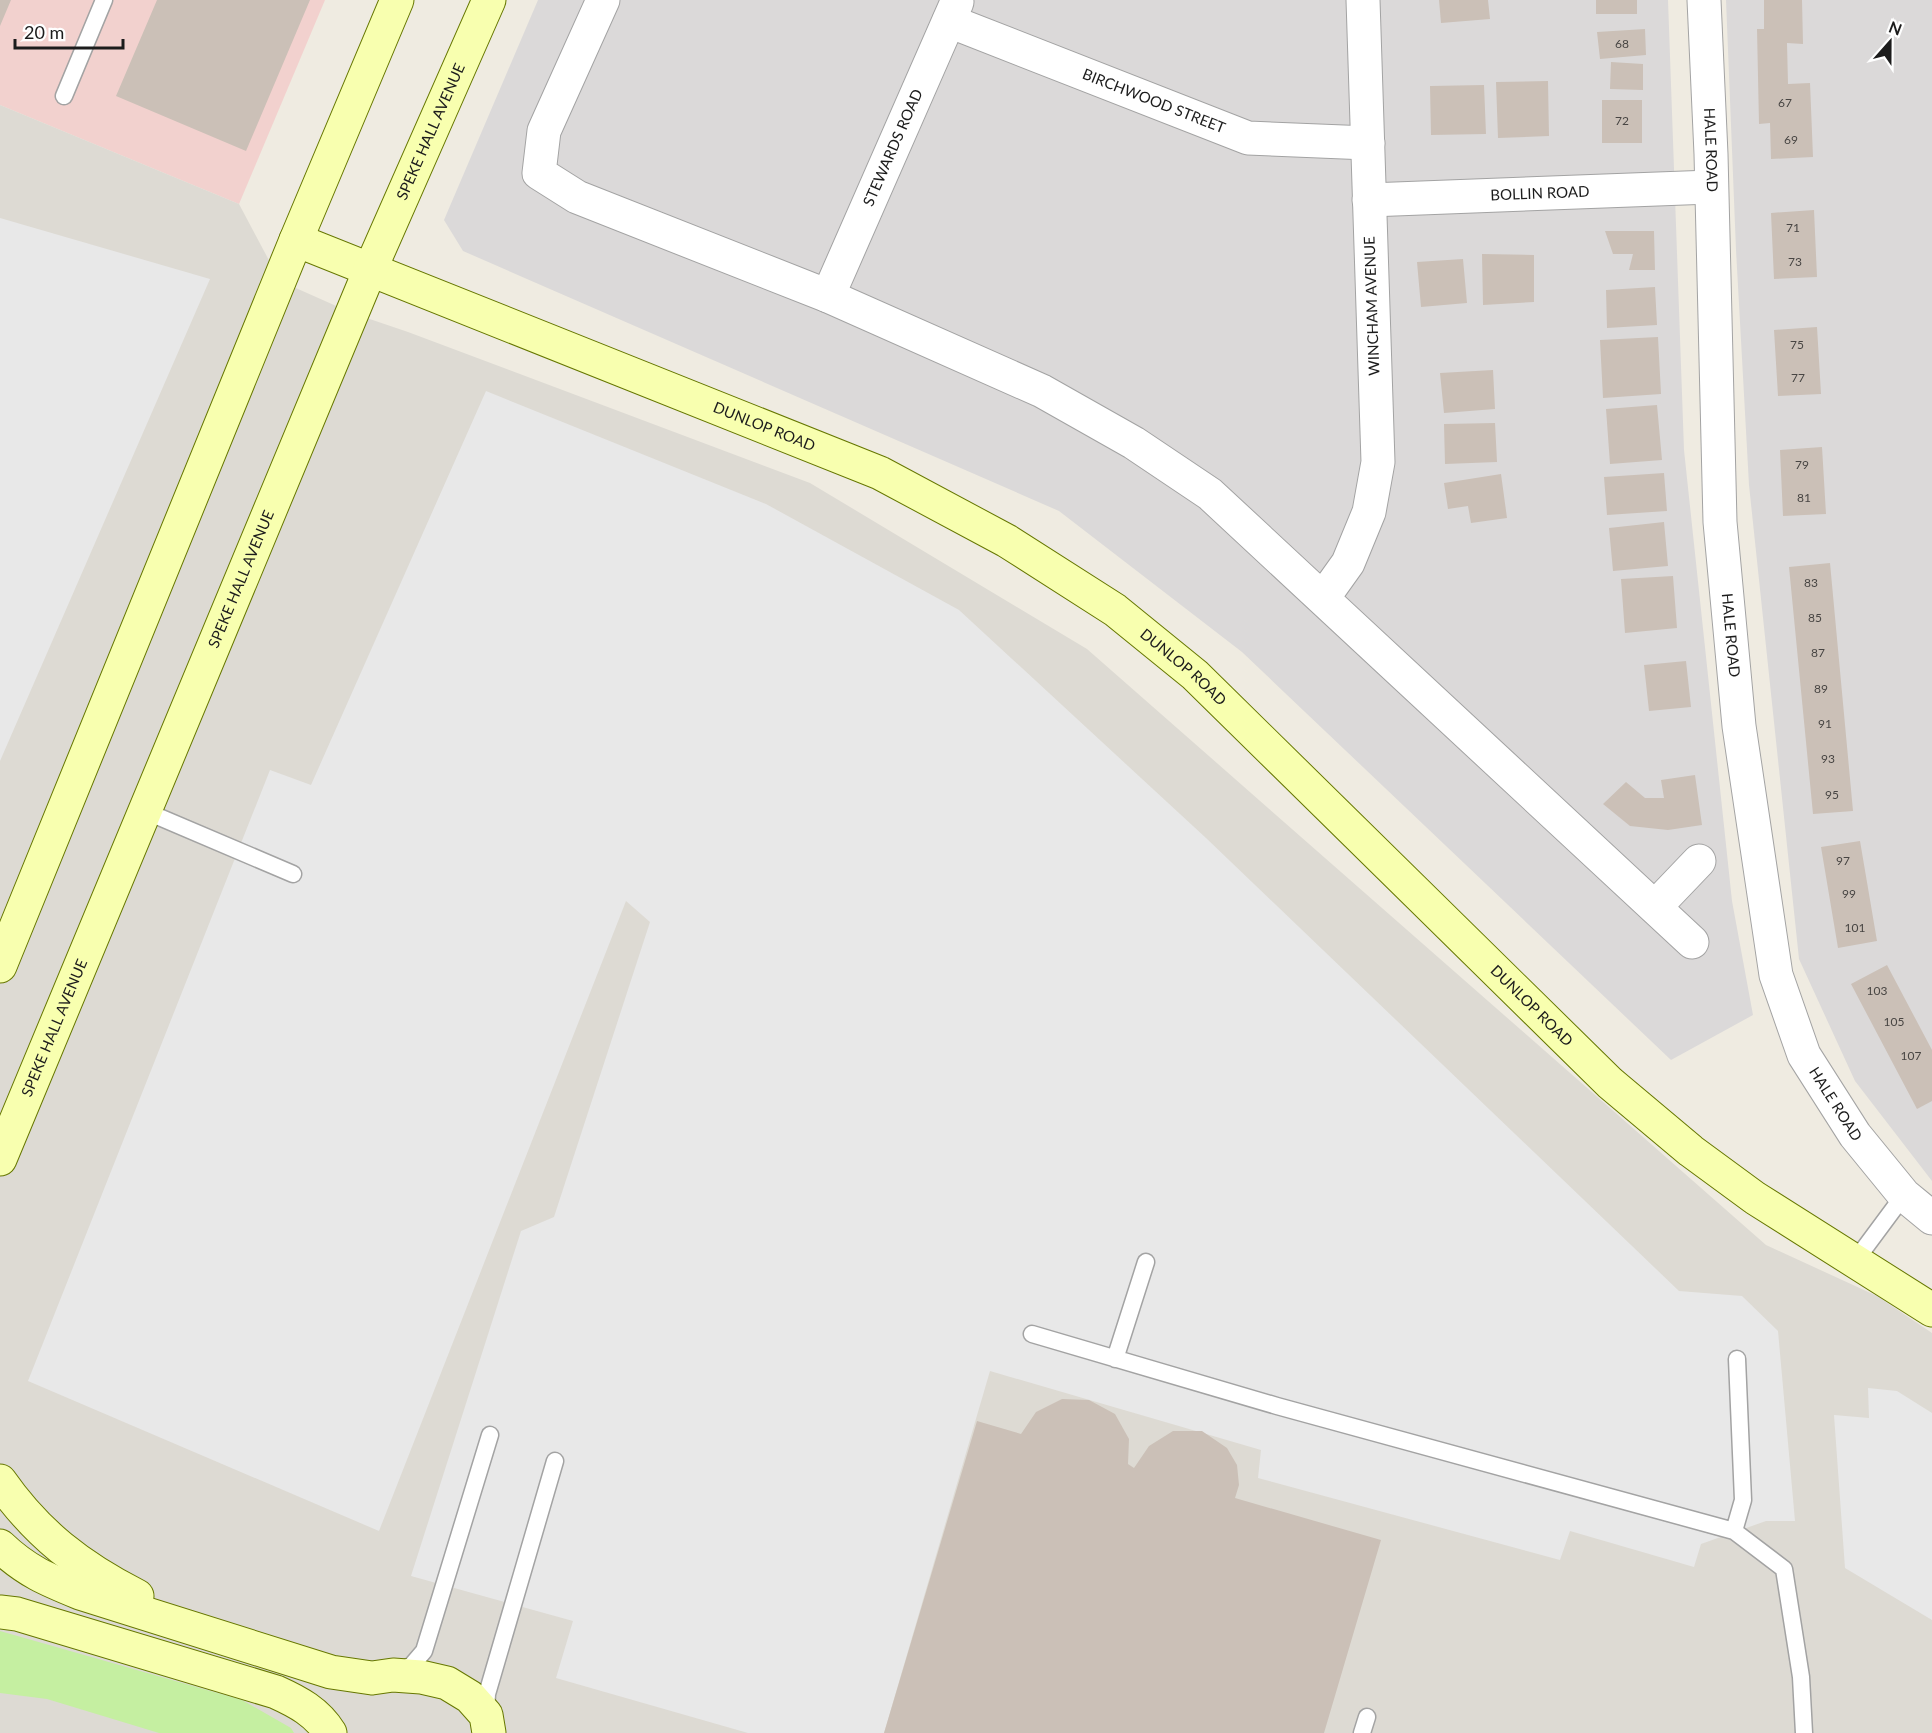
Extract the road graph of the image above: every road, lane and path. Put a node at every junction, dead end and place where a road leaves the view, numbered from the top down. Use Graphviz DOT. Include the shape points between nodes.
graph roads {
  1 [pos="104,0"];
  2 [pos="397,0"];
  3 [pos="489,0"];
  4 [pos="603,0"];
  5 [pos="1363,0"];
  6 [pos="1704,0"];
  7 [pos="953,10"];
  8 [pos="64,96"];
  9 [pos="1368,143"];
  10 [pos="1711,187"];
  11 [pos="1369,200"];
  12 [pos="296,240"];
  13 [pos="370,270"];
  14 [pos="828,296"];
  15 [pos="1323,598"];
  16 [pos="145,811"];
  17 [pos="1699,861"];
  18 [pos="293,874"];
  19 [pos="1654,907"];
  20 [pos="1692,942"];
  21 [pos="0,966"];
  22 [pos="21,1108"];
  23 [pos="0,1159"];
  24 [pos="0,1183"];
  25 [pos="1904,1195"];
  26 [pos="1932,1218"];
  27 [pos="1146,1262"];
  28 [pos="1856,1262"];
  29 [pos="1932,1310"];
  30 [pos="1032,1334"];
  31 [pos="1115,1359"];
  32 [pos="1737,1359"];
  33 [pos="490,1435"];
  34 [pos="555,1461"];
  35 [pos="0,1481"];
  36 [pos="1734,1531"];
  37 [pos="0,1546"];
  38 [pos="0,1612"];
  39 [pos="202,1632"];
  40 [pos="393,1676"];
  41 [pos="488,1724"];
  42 [pos="330,1733"];
  43 [pos="1804,1733"];
  1 -- 8 [label="lane"];
  2 -- 12 [label="street"];
  3 -- 13 [label="street, SPEKE HALL AVENUE"];
  4 -- 14 [label="street" via="544,131 539,173 577,197"];
  5 -- 9 [label="street, WINCHAM AVENUE"];
  6 -- 10 [label="street, HALE ROAD"];
  7 -- 9 [label="street, BIRCHWOOD STREET" via="1248,138"];
  7 -- 14 [label="street, STEWARDS ROAD"];
  9 -- 11 [label="street, WINCHAM AVENUE"];
  10 -- 11 [label="street, BOLLIN ROAD"];
  10 -- 25 [label="street, HALE ROAD" via="1720,522 1739,726 1776,975 1804,1055 1855,1135"];
  11 -- 15 [label="street, WINCHAM AVENUE" via="1378,462 1369,512 1348,562"];
  12 -- 13 [label="street, DUNLOP ROAD"];
  12 -- 21 [label="street"];
  13 -- 16 [label="street, SPEKE HALL AVENUE"];
  13 -- 28 [label="street, DUNLOP ROAD" via="880,473 1007,542 1115,610 1195,675 1610,1083 1755,1198"];
  14 -- 15 [label="street" via="1042,390 1134,443 1210,494"];
  15 -- 19 [label="street"];
  16 -- 18 [label="lane"];
  16 -- 22 [label="street, SPEKE HALL AVENUE"];
  17 -- 19 [label="street"];
  19 -- 20 [label="street"];
  22 -- 23 [label="street, SPEKE HALL AVENUE"];
  22 -- 24 [label="street"];
  25 -- 26 [label="street, HALE ROAD"];
  25 -- 28 [label="lane"];
  27 -- 31 [label="lane"];
  28 -- 29 [label="street, DUNLOP ROAD"];
  30 -- 31 [label="lane"];
  31 -- 36 [label="lane"];
  32 -- 36 [label="lane" via="1743,1500"];
  33 -- 40 [label="lane" via="424,1651 412,1665"];
  34 -- 41 [label="lane" via="487,1694"];
  35 -- 39 [label="street" via="20,1509 54,1543 103,1579"];
  36 -- 43 [label="lane" via="1784,1569 1801,1677"];
  37 -- 39 [label="street" via="16,1562 45,1579"];
  38 -- 42 [label="street" via="276,1692 297,1701 322,1720"];
  39 -- 40 [label="street" via="331,1672 372,1678"];
  40 -- 41 [label="street" via="447,1683 470,1697"];
}
